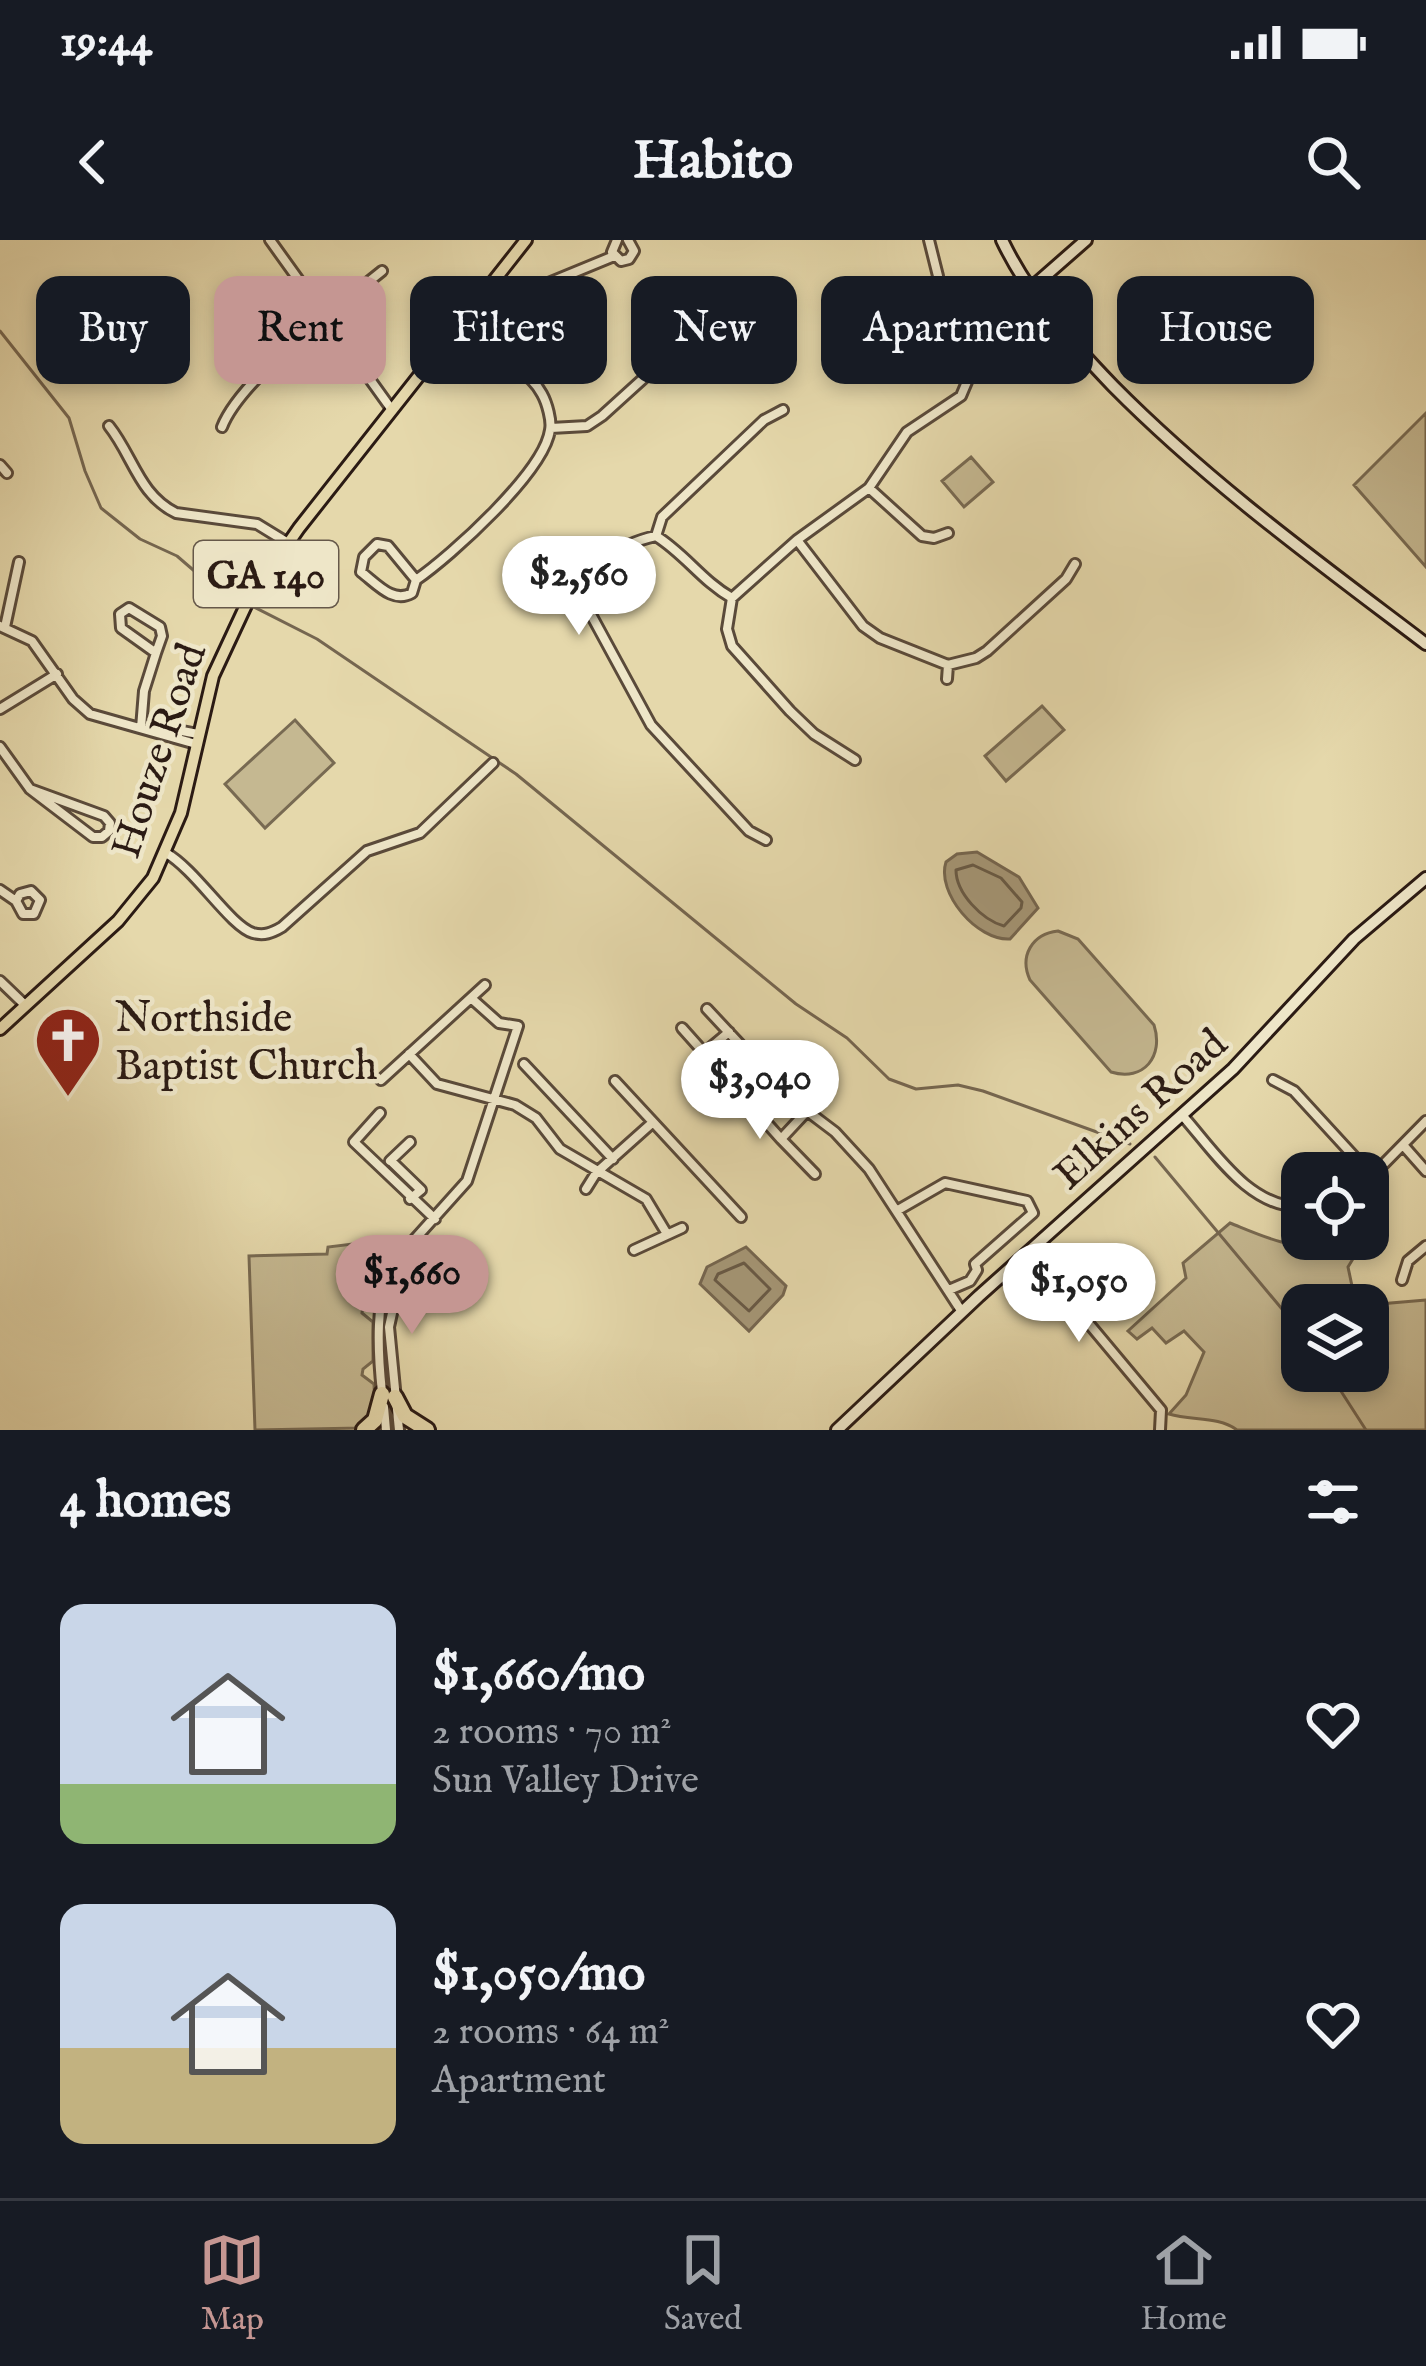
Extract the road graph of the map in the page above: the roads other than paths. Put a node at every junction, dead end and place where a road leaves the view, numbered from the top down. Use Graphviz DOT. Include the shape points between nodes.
graph roads {
  1 [pos="270,240"];
  2 [pos="617,240"];
  3 [pos="628,240"];
  4 [pos="929,240"];
  5 [pos="1002,240"];
  6 [pos="1086,240"];
  7 [pos="524,241"];
  8 [pos="614,256"];
  9 [pos="382,271"];
  10 [pos="297,276"];
  11 [pos="376,276"];
  12 [pos="497,276"];
  13 [pos="565,276"];
  14 [pos="938,276"];
  15 [pos="1021,276"];
  16 [pos="1045,276"];
  17 [pos="1093,364"];
  18 [pos="254,384"];
  19 [pos="374,384"];
  20 [pos="412,384"];
  21 [pos="531,384"];
  22 [pos="637,384"];
  23 [pos="967,384"];
  24 [pos="392,410"];
  25 [pos="783,410"];
  26 [pos="109,426"];
  27 [pos="222,427"];
  28 [pos="551,428"];
  29 [pos="869,488"];
  30 [pos="948,532"];
  31 [pos="656,536"];
  32 [pos="797,540"];
  33 [pos="288,543"];
  34 [pos="19,562"];
  35 [pos="1076,564"];
  36 [pos="416,580"];
  37 [pos="568,592"];
  38 [pos="588,592"];
  39 [pos="732,598"];
  40 [pos="3,626"];
  41 [pos="1426,644"];
  42 [pos="156,653"];
  43 [pos="948,664"];
  44 [pos="57,674"];
  45 [pos="947,679"];
  46 [pos="0,709"];
  47 [pos="141,728"];
  48 [pos="197,739"];
  49 [pos="0,747"];
  50 [pos="855,760"];
  51 [pos="493,763"];
  52 [pos="30,789"];
  53 [pos="766,840"];
  54 [pos="166,853"];
  55 [pos="1426,878"];
  56 [pos="0,890"];
  57 [pos="16,901"];
  58 [pos="0,981"];
  59 [pos="485,985"];
  60 [pos="471,998"];
  61 [pos="25,1005"];
  62 [pos="707,1009"];
  63 [pos="682,1028"];
  64 [pos="0,1029"];
  65 [pos="729,1032"];
  66 [pos="704,1053"];
  67 [pos="409,1054"];
  68 [pos="524,1064"];
  69 [pos="380,1080"];
  70 [pos="1274,1080"];
  71 [pos="616,1081"];
  72 [pos="492,1097"];
  73 [pos="808,1111"];
  74 [pos="380,1113"];
  75 [pos="1182,1114"];
  76 [pos="1426,1121"];
  77 [pos="653,1123"];
  78 [pos="782,1139"];
  79 [pos="410,1142"];
  80 [pos="1402,1145"];
  81 [pos="1347,1152"];
  82 [pos="1389,1158"];
  83 [pos="613,1159"];
  84 [pos="391,1160"];
  85 [pos="381,1170"];
  86 [pos="1426,1172"];
  87 [pos="596,1173"];
  88 [pos="815,1174"];
  89 [pos="586,1189"];
  90 [pos="410,1199"];
  91 [pos="1281,1204"];
  92 [pos="898,1210"];
  93 [pos="741,1217"];
  94 [pos="435,1219"];
  95 [pos="682,1228"];
  96 [pos="667,1234"];
  97 [pos="1426,1246"];
  98 [pos="634,1250"];
  99 [pos="1029,1252"];
  100 [pos="1402,1280"];
  101 [pos="949,1290"];
  102 [pos="962,1312"];
  103 [pos="389,1395"];
  104 [pos="364,1430"];
  105 [pos="386,1430"];
  106 [pos="399,1430"];
  107 [pos="427,1430"];
  108 [pos="837,1430"];
  109 [pos="1160,1430"];
  1 -- 10 [label="street"];
  2 -- 8 [label="street"];
  3 -- 8 [label="street" via="629,259"];
  4 -- 14 [label="street"];
  5 -- 15 [label="street"];
  6 -- 16 [label="street"];
  7 -- 12 [label="main road, Houze Road / GA 140"];
  8 -- 13 [label="street"];
  9 -- 11 [label="street"];
  17 -- 41 [label="street" via="1189,460"];
  18 -- 27 [label="street"];
  19 -- 24 [label="street"];
  20 -- 24 [label="main road, Houze Road / GA 140"];
  21 -- 28 [label="street"];
  22 -- 28 [label="street" via="586,425"];
  23 -- 29 [label="street" via="962,396 907,432"];
  24 -- 33 [label="main road, Houze Road / GA 140"];
  25 -- 31 [label="street" via="662,517"];
  26 -- 33 [label="street" via="164,507 257,524"];
  28 -- 36 [label="street" via="487,520"];
  29 -- 30 [label="street" via="922,536"];
  29 -- 32 [label="street"];
  31 -- 38 [label="street" via="628,543 599,568"];
  31 -- 39 [label="street"];
  32 -- 39 [label="street"];
  32 -- 43 [label="street" via="863,626"];
  33 -- 48 [label="main road, Houze Road / GA 140" via="225,646"];
  34 -- 40 [label="street"];
  35 -- 43 [label="street" via="987,651"];
  36 -- 36 [label="street" via="400,598 360,567 377,544 388,546"];
  37 -- 38 [label="street"];
  38 -- 53 [label="street" via="588,609 651,724"];
  39 -- 50 [label="street" via="732,646 802,723"];
  40 -- 44 [label="street" via="32,641"];
  42 -- 42 [label="street" via="160,627 135,609 122,611 121,628"];
  42 -- 47 [label="street"];
  43 -- 45 [label="street"];
  44 -- 46 [label="street"];
  44 -- 47 [label="street" via="89,714"];
  47 -- 48 [label="street"];
  48 -- 54 [label="main road, Houze Road / GA 140"];
  49 -- 52 [label="street"];
  51 -- 54 [label="street" via="420,833 367,851 270,933 243,928"];
  52 -- 52 [label="street" via="93,837 109,832 104,816"];
  54 -- 61 [label="main road, Houze Road / GA 140" via="118,921"];
  55 -- 75 [label="street, Elkins Road" via="1354,939"];
  56 -- 57 [label="street"];
  58 -- 61 [label="street"];
  59 -- 60 [label="street"];
  60 -- 67 [label="street"];
  60 -- 72 [label="street" via="499,1023 518,1026"];
  61 -- 64 [label="main road, Houze Road / GA 140"];
  62 -- 65 [label="street"];
  63 -- 66 [label="street"];
  65 -- 66 [label="street"];
  65 -- 73 [label="street"];
  66 -- 78 [label="street"];
  67 -- 69 [label="street"];
  67 -- 72 [label="street" via="437,1084"];
  68 -- 83 [label="street"];
  70 -- 81 [label="street" via="1294,1091"];
  71 -- 77 [label="street"];
  72 -- 87 [label="street" via="536,1118 560,1149"];
  72 -- 94 [label="street" via="476,1165"];
  73 -- 78 [label="street"];
  73 -- 92 [label="street" via="836,1132"];
  74 -- 85 [label="street" via="354,1142"];
  75 -- 91 [label="street" via="1251,1190"];
  75 -- 99 [label="street, Elkins Road"];
  76 -- 80 [label="street"];
  77 -- 83 [label="street"];
  77 -- 93 [label="street"];
  78 -- 88 [label="street"];
  79 -- 84 [label="street"];
  80 -- 82 [label="street"];
  80 -- 86 [label="street"];
  83 -- 87 [label="street"];
  84 -- 85 [label="street"];
  84 -- 90 [label="street" via="421,1190"];
  85 -- 90 [label="street"];
  87 -- 89 [label="street"];
  87 -- 96 [label="street" via="646,1199"];
  90 -- 94 [label="street"];
  92 -- 101 [label="street"];
  92 -- 101 [label="street" via="945,1183 1027,1201 1033,1213 975,1264 970,1281"];
  94 -- 103 [label="street" via="391,1258 380,1298"];
  95 -- 96 [label="street"];
  96 -- 98 [label="street"];
  97 -- 100 [label="street" via="1408,1261"];
  99 -- 102 [label="street, Elkins Road"];
  99 -- 109 [label="street" via="1161,1410"];
  101 -- 102 [label="street"];
  102 -- 108 [label="street, Elkins Road"];
  103 -- 104 [label="highway"];
  103 -- 105 [label="street"];
  103 -- 106 [label="street"];
  103 -- 107 [label="highway"];
}
